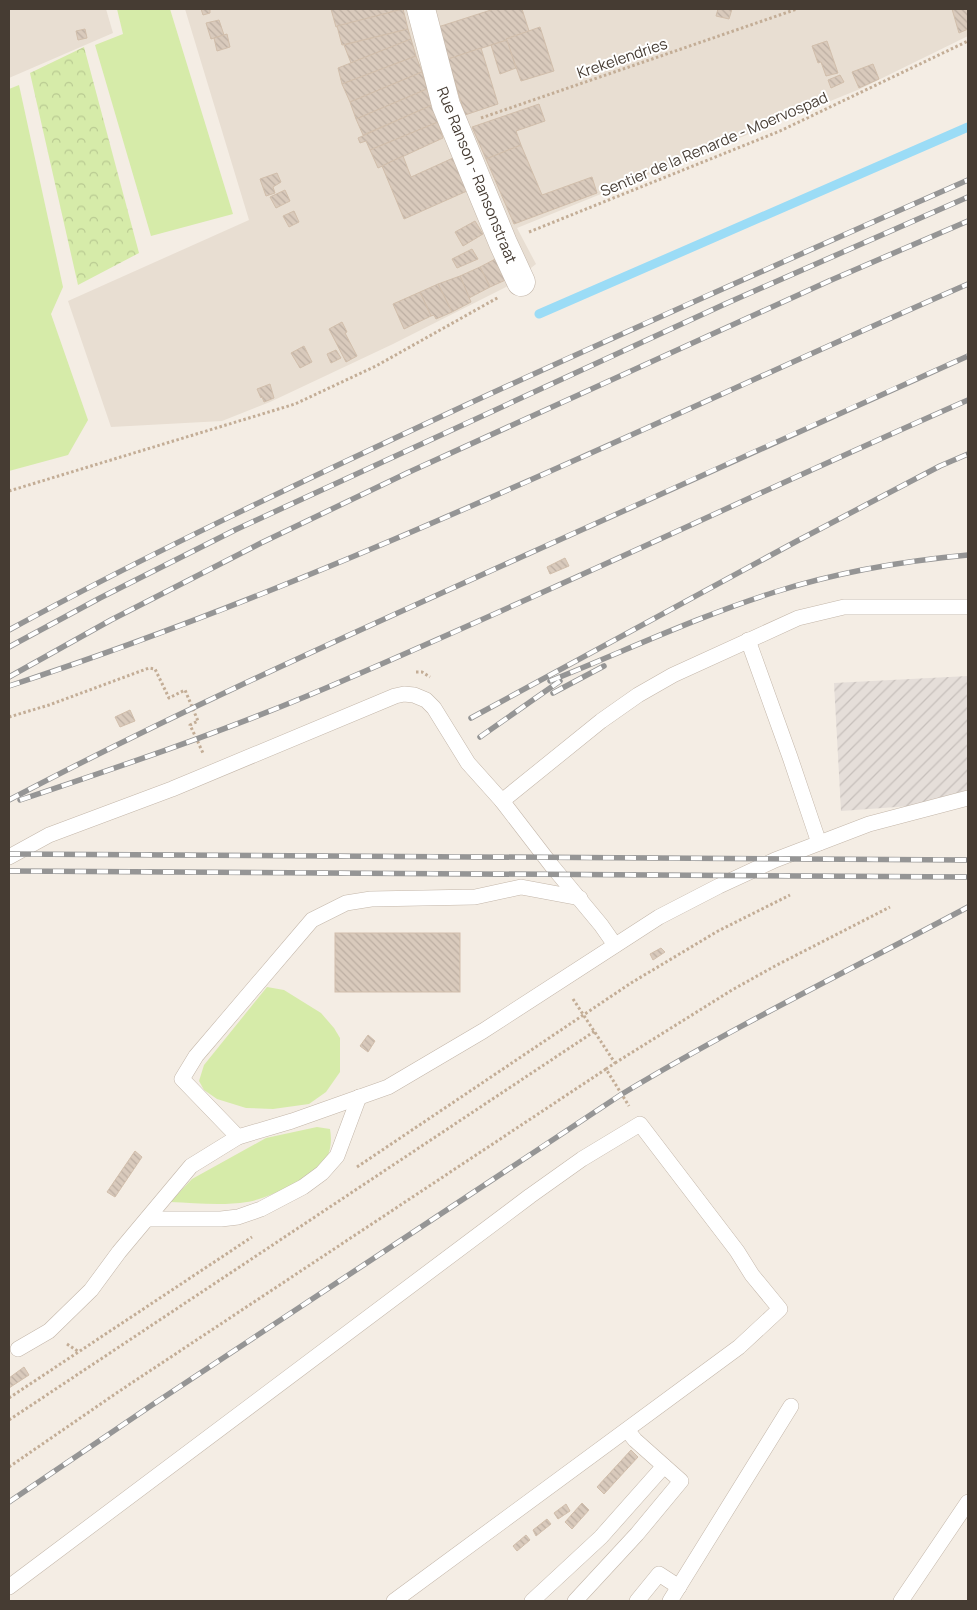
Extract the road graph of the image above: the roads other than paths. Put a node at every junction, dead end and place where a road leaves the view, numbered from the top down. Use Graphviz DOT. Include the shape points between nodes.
graph roads {
  1 [pos="421,9"];
  2 [pos="521,282"];
  3 [pos="968,607"];
  4 [pos="748,640"];
  5 [pos="968,798"];
  6 [pos="502,800"];
  7 [pos="818,843"];
  8 [pos="9,857"];
  9 [pos="580,898"];
  10 [pos="615,945"];
  11 [pos="359,1097"];
  12 [pos="238,1136"];
  13 [pos="147,1219"];
  14 [pos="18,1350"];
  15 [pos="791,1406"];
  16 [pos="627,1430"];
  17 [pos="664,1466"];
  18 [pos="968,1502"];
  19 [pos="9,1587"];
  20 [pos="679,1587"];
  21 [pos="394,1601"];
  22 [pos="532,1601"];
  23 [pos="575,1601"];
  24 [pos="637,1601"];
  25 [pos="670,1601"];
  26 [pos="901,1601"];
  1 -- 2 [label="street, Rue Ranson - Ransonstraat" via="446,105"];
  3 -- 4 [label="lane" via="844,607 798,618"];
  4 -- 6 [label="lane" via="638,695"];
  4 -- 7 [label="lane"];
  5 -- 7 [label="lane" via="869,824"];
  6 -- 8 [label="lane" via="468,762 434,708 426,700 404,694 172,789 49,835"];
  6 -- 9 [label="lane"];
  7 -- 10 [label="lane" via="719,886"];
  9 -- 10 [label="lane"];
  9 -- 12 [label="lane" via="522,887 475,898 371,899 346,903 312,920 196,1056 182,1079"];
  10 -- 11 [label="lane" via="438,1059 388,1087"];
  11 -- 12 [label="lane"];
  11 -- 13 [label="lane" via="337,1156 303,1188 238,1217"];
  12 -- 13 [label="lane" via="191,1166"];
  13 -- 14 [label="lane" via="91,1290 49,1331"];
  15 -- 20 [label="lane"];
  16 -- 17 [label="lane"];
  16 -- 19 [label="lane" via="739,1347 780,1309 640,1124 530,1196"];
  16 -- 21 [label="lane"];
  17 -- 22 [label="lane" via="601,1537"];
  17 -- 23 [label="lane" via="681,1480"];
  18 -- 26 [label="lane"];
  20 -- 24 [label="lane" via="659,1574"];
  20 -- 25 [label="lane"];
}
